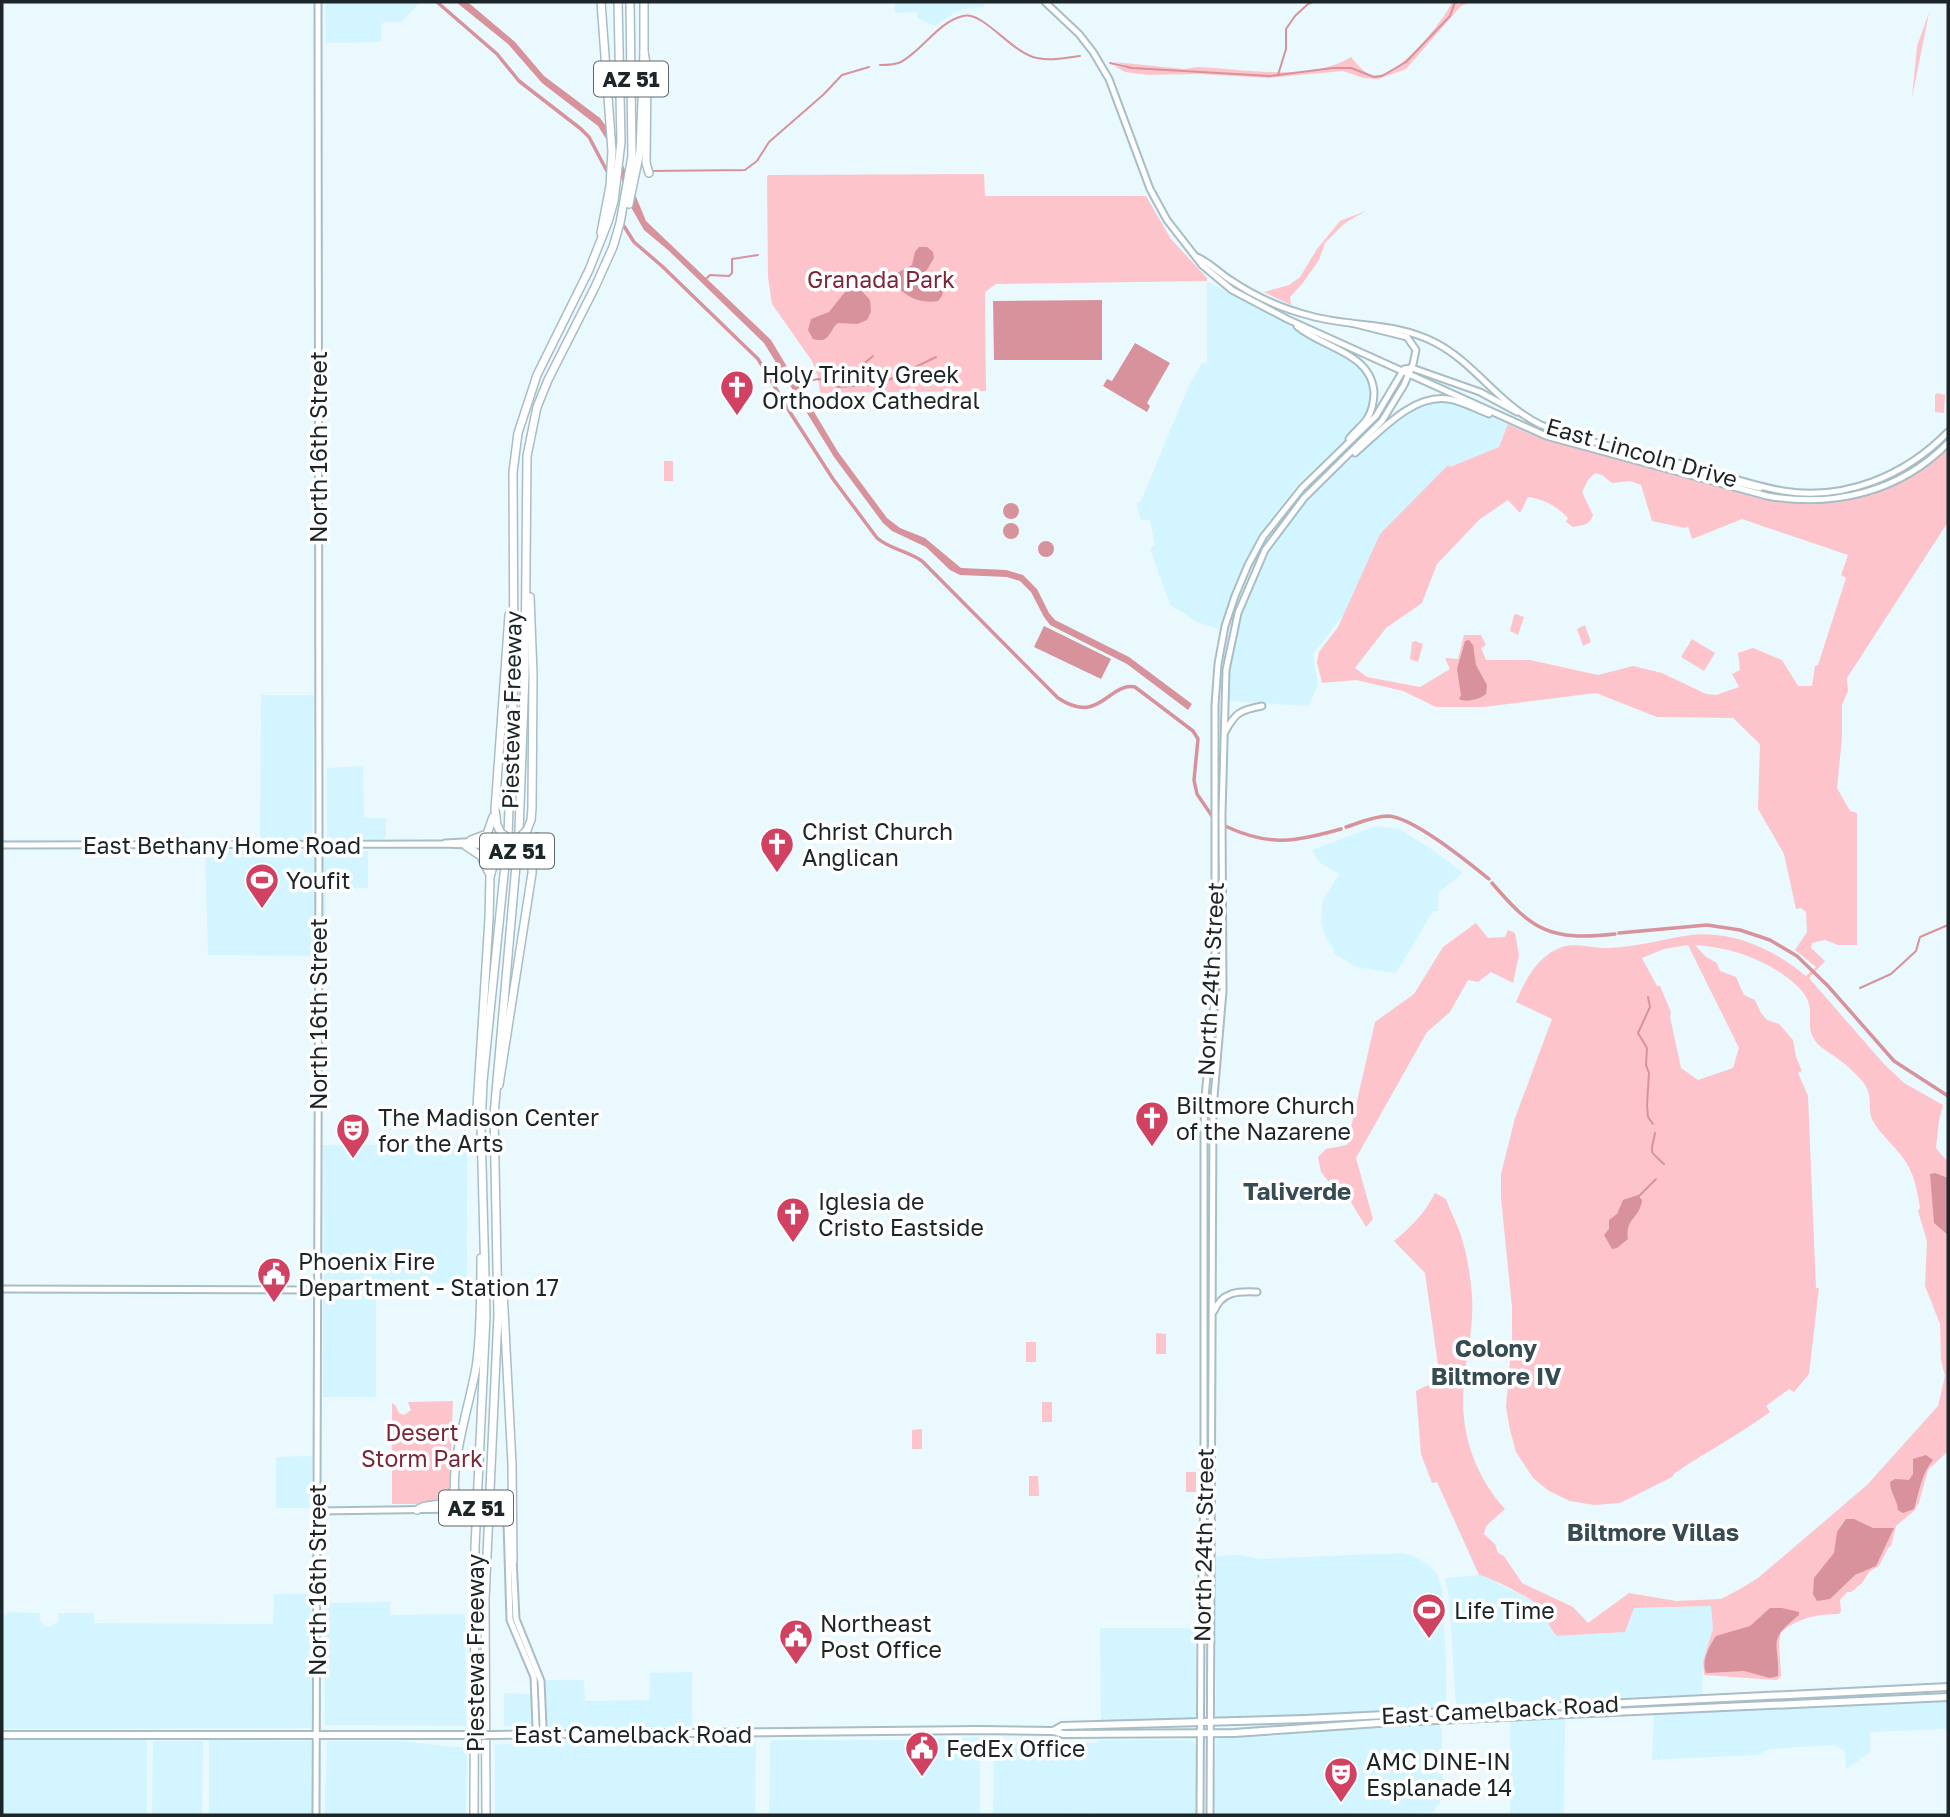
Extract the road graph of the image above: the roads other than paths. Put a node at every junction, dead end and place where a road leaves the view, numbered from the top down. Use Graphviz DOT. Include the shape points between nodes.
graph roads {
  1 [pos="318,2"];
  2 [pos="601,2"];
  3 [pos="618,2"];
  4 [pos="630,2"];
  5 [pos="643,2"];
  6 [pos="1045,2"];
  7 [pos="644,52"];
  8 [pos="649,173"];
  9 [pos="606,219"];
  10 [pos="620,223"];
  11 [pos="1198,257"];
  12 [pos="1292,321"];
  13 [pos="1351,323"];
  14 [pos="1402,371"];
  15 [pos="1410,371"];
  16 [pos="1517,412"];
  17 [pos="1512,421"];
  18 [pos="1948,432"];
  19 [pos="1948,443"];
  20 [pos="1343,447"];
  21 [pos="1630,459"];
  22 [pos="1338,465"];
  23 [pos="1707,471"];
  24 [pos="1734,483"];
  25 [pos="1747,486"];
  26 [pos="1288,517"];
  27 [pos="1275,521"];
  28 [pos="1261,557"];
  29 [pos="526,575"];
  30 [pos="513,578"];
  31 [pos="1262,706"];
  32 [pos="1223,735"];
  33 [pos="495,810"];
  34 [pos="537,837"];
  35 [pos="468,843"];
  36 [pos="509,843"];
  37 [pos="2,845"];
  38 [pos="319,845"];
  39 [pos="490,877"];
  40 [pos="530,882"];
  41 [pos="481,1127"];
  42 [pos="493,1127"];
  43 [pos="1204,1168"];
  44 [pos="1213,1168"];
  45 [pos="483,1202"];
  46 [pos="498,1263"];
  47 [pos="2,1289"];
  48 [pos="317,1290"];
  49 [pos="1256,1292"];
  50 [pos="1213,1314"];
  51 [pos="455,1487"];
  52 [pos="512,1497"];
  53 [pos="461,1509"];
  54 [pos="498,1509"];
  55 [pos="417,1510"];
  56 [pos="317,1511"];
  57 [pos="1210,1550"];
  58 [pos="513,1561"];
  59 [pos="1202,1621"];
  60 [pos="1211,1642"];
  61 [pos="1948,1687"];
  62 [pos="1871,1691"];
  63 [pos="1948,1697"];
  64 [pos="1872,1700"];
  65 [pos="1555,1706"];
  66 [pos="1557,1714"];
  67 [pos="1307,1719"];
  68 [pos="1201,1723"];
  69 [pos="1211,1723"];
  70 [pos="1283,1730"];
  71 [pos="1054,1731"];
  72 [pos="1201,1732"];
  73 [pos="1211,1733"];
  74 [pos="317,1734"];
  75 [pos="2,1735"];
  76 [pos="540,1735"];
  77 [pos="316,1815"];
  78 [pos="474,1815"];
  79 [pos="486,1815"];
  80 [pos="1200,1815"];
  81 [pos="1210,1815"];
  1 -- 38 [label="main road, North 16th Street"];
  2 -- 9 [label="highway" via="612,131"];
  3 -- 9 [label="highway, Piestewa Freeway / AZ 51" via="621,142 618,176"];
  4 -- 10 [label="highway, Piestewa Freeway / AZ 51" via="632,156"];
  5 -- 7 [label="highway"];
  6 -- 11 [label="main road, East Lincoln Drive" via="1070,24 1101,65 1156,201"];
  7 -- 8 [label="highway"];
  7 -- 10 [label="highway" via="638,163"];
  9 -- 30 [label="highway, Piestewa Freeway / AZ 51" via="600,244 537,375 518,433 513,471"];
  10 -- 29 [label="highway, Piestewa Freeway / AZ 51" via="595,287 537,407 527,456"];
  11 -- 12 [label="main road, East Lincoln Drive" via="1232,290"];
  11 -- 13 [label="main road, East Lincoln Drive" via="1278,305 1312,317"];
  12 -- 14 [label="main road, East Lincoln Drive"];
  12 -- 20 [label="main road" via="1305,333 1357,360 1370,376 1374,393 1370,414"];
  13 -- 15 [label="main road" via="1407,337 1416,350"];
  13 -- 16 [label="main road, East Lincoln Drive" via="1394,327 1436,343"];
  14 -- 15 [label="main road, East Lincoln Drive"];
  14 -- 20 [label="main road, North 24th Street" via="1377,415"];
  15 -- 16 [label="main road" via="1480,393"];
  15 -- 17 [label="main road, East Lincoln Drive"];
  15 -- 22 [label="main road, North 24th Street" via="1381,421"];
  16 -- 23 [label="main road, East Lincoln Drive" via="1549,428"];
  17 -- 21 [label="main road, East Lincoln Drive" via="1553,438"];
  17 -- 22 [label="main road" via="1453,400 1428,400 1407,410"];
  18 -- 25 [label="main road, East Lincoln Drive" via="1910,464 1869,484 1812,493"];
  19 -- 25 [label="main road, East Lincoln Drive" via="1913,471 1852,496 1801,500 1767,496"];
  20 -- 27 [label="main road, North 24th Street"];
  21 -- 23 [label="main road"];
  21 -- 24 [label="main road, East Lincoln Drive"];
  22 -- 26 [label="main road, North 24th Street"];
  23 -- 24 [label="main road, East Lincoln Drive"];
  24 -- 25 [label="main road, East Lincoln Drive"];
  26 -- 27 [label="main road"];
  26 -- 28 [label="main road, North 24th Street"];
  27 -- 28 [label="main road"];
  27 -- 43 [label="main road, North 24th Street" via="1244,574 1223,638 1215,696 1215,991"];
  28 -- 32 [label="main road, North 24th Street" via="1238,613 1230,648"];
  29 -- 36 [label="highway, bridge" via="533,674 532,808 527,830"];
  29 -- 42 [label="highway, Piestewa Freeway / AZ 51" via="519,831"];
  30 -- 33 [label="highway"];
  30 -- 41 [label="highway, Piestewa Freeway / AZ 51" via="508,835"];
  31 -- 32 [label="main road" via="1238,713"];
  32 -- 44 [label="main road, North 24th Street" via="1223,991 1213,1101"];
  33 -- 35 [label="highway" via="487,834"];
  33 -- 36 [label="highway" via="497,825"];
  34 -- 40 [label="highway"];
  35 -- 36 [label="main road, East Bethany Home Road"];
  35 -- 38 [label="main road, East Bethany Home Road"];
  35 -- 39 [label="highway" via="484,859"];
  36 -- 39 [label="highway" via="492,866"];
  36 -- 40 [label="highway, bridge" via="528,867"];
  37 -- 38 [label="main road, East Bethany Home Road"];
  38 -- 48 [label="main road, North 16th Street"];
  39 -- 41 [label="highway" via="477,1080"];
  40 -- 42 [label="highway"];
  41 -- 45 [label="highway, Piestewa Freeway / AZ 51"];
  42 -- 46 [label="highway, Piestewa Freeway / AZ 51"];
  43 -- 44 [label="main road"];
  43 -- 59 [label="main road, North 24th Street"];
  44 -- 50 [label="main road, North 24th Street"];
  45 -- 51 [label="highway" via="478,1352"];
  45 -- 78 [label="highway, Piestewa Freeway / AZ 51" via="486,1327 475,1537"];
  46 -- 52 [label="highway"];
  46 -- 79 [label="highway, Piestewa Freeway / AZ 51" via="498,1364 485,1599"];
  47 -- 48 [label="main road"];
  48 -- 56 [label="main road, North 16th Street"];
  49 -- 50 [label="main road" via="1229,1294 1218,1302"];
  50 -- 57 [label="main road, North 24th Street"];
  51 -- 53 [label="highway"];
  51 -- 55 [label="highway" via="446,1502"];
  52 -- 54 [label="highway" via="510,1504"];
  52 -- 58 [label="highway"];
  53 -- 54 [label="highway, bridge"];
  53 -- 55 [label="main road"];
  54 -- 58 [label="main road" via="510,1517"];
  54 -- 76 [label="main road" via="507,1522 510,1620 534,1677"];
  55 -- 56 [label="main road"];
  56 -- 74 [label="main road, North 16th Street"];
  57 -- 59 [label="main road"];
  57 -- 60 [label="main road, North 24th Street"];
  58 -- 76 [label="main road" via="516,1619 541,1681"];
  59 -- 60 [label="main road"];
  59 -- 68 [label="main road, North 24th Street"];
  60 -- 69 [label="main road, North 24th Street"];
  61 -- 62 [label="main road, East Camelback Road"];
  62 -- 64 [label="main road"];
  62 -- 65 [label="main road, East Camelback Road"];
  63 -- 64 [label="main road, East Camelback Road"];
  64 -- 66 [label="main road, East Camelback Road"];
  65 -- 66 [label="main road"];
  65 -- 67 [label="main road, East Camelback Road"];
  66 -- 70 [label="main road, East Camelback Road"];
  67 -- 69 [label="main road, East Camelback Road"];
  67 -- 70 [label="main road"];
  68 -- 69 [label="main road, East Camelback Road"];
  68 -- 71 [label="main road, East Camelback Road" via="1062,1726"];
  68 -- 72 [label="main road, North 24th Street"];
  69 -- 73 [label="main road, North 24th Street"];
  70 -- 73 [label="main road, East Camelback Road"];
  71 -- 72 [label="main road, East Camelback Road"];
  71 -- 76 [label="main road, East Camelback Road"];
  72 -- 73 [label="main road, East Camelback Road"];
  72 -- 80 [label="main road, North 24th Street"];
  73 -- 81 [label="main road, North 24th Street"];
  74 -- 75 [label="main road, East Camelback Road"];
  74 -- 76 [label="main road, East Camelback Road, bridge"];
  74 -- 77 [label="main road, North 16th Street"];
}
